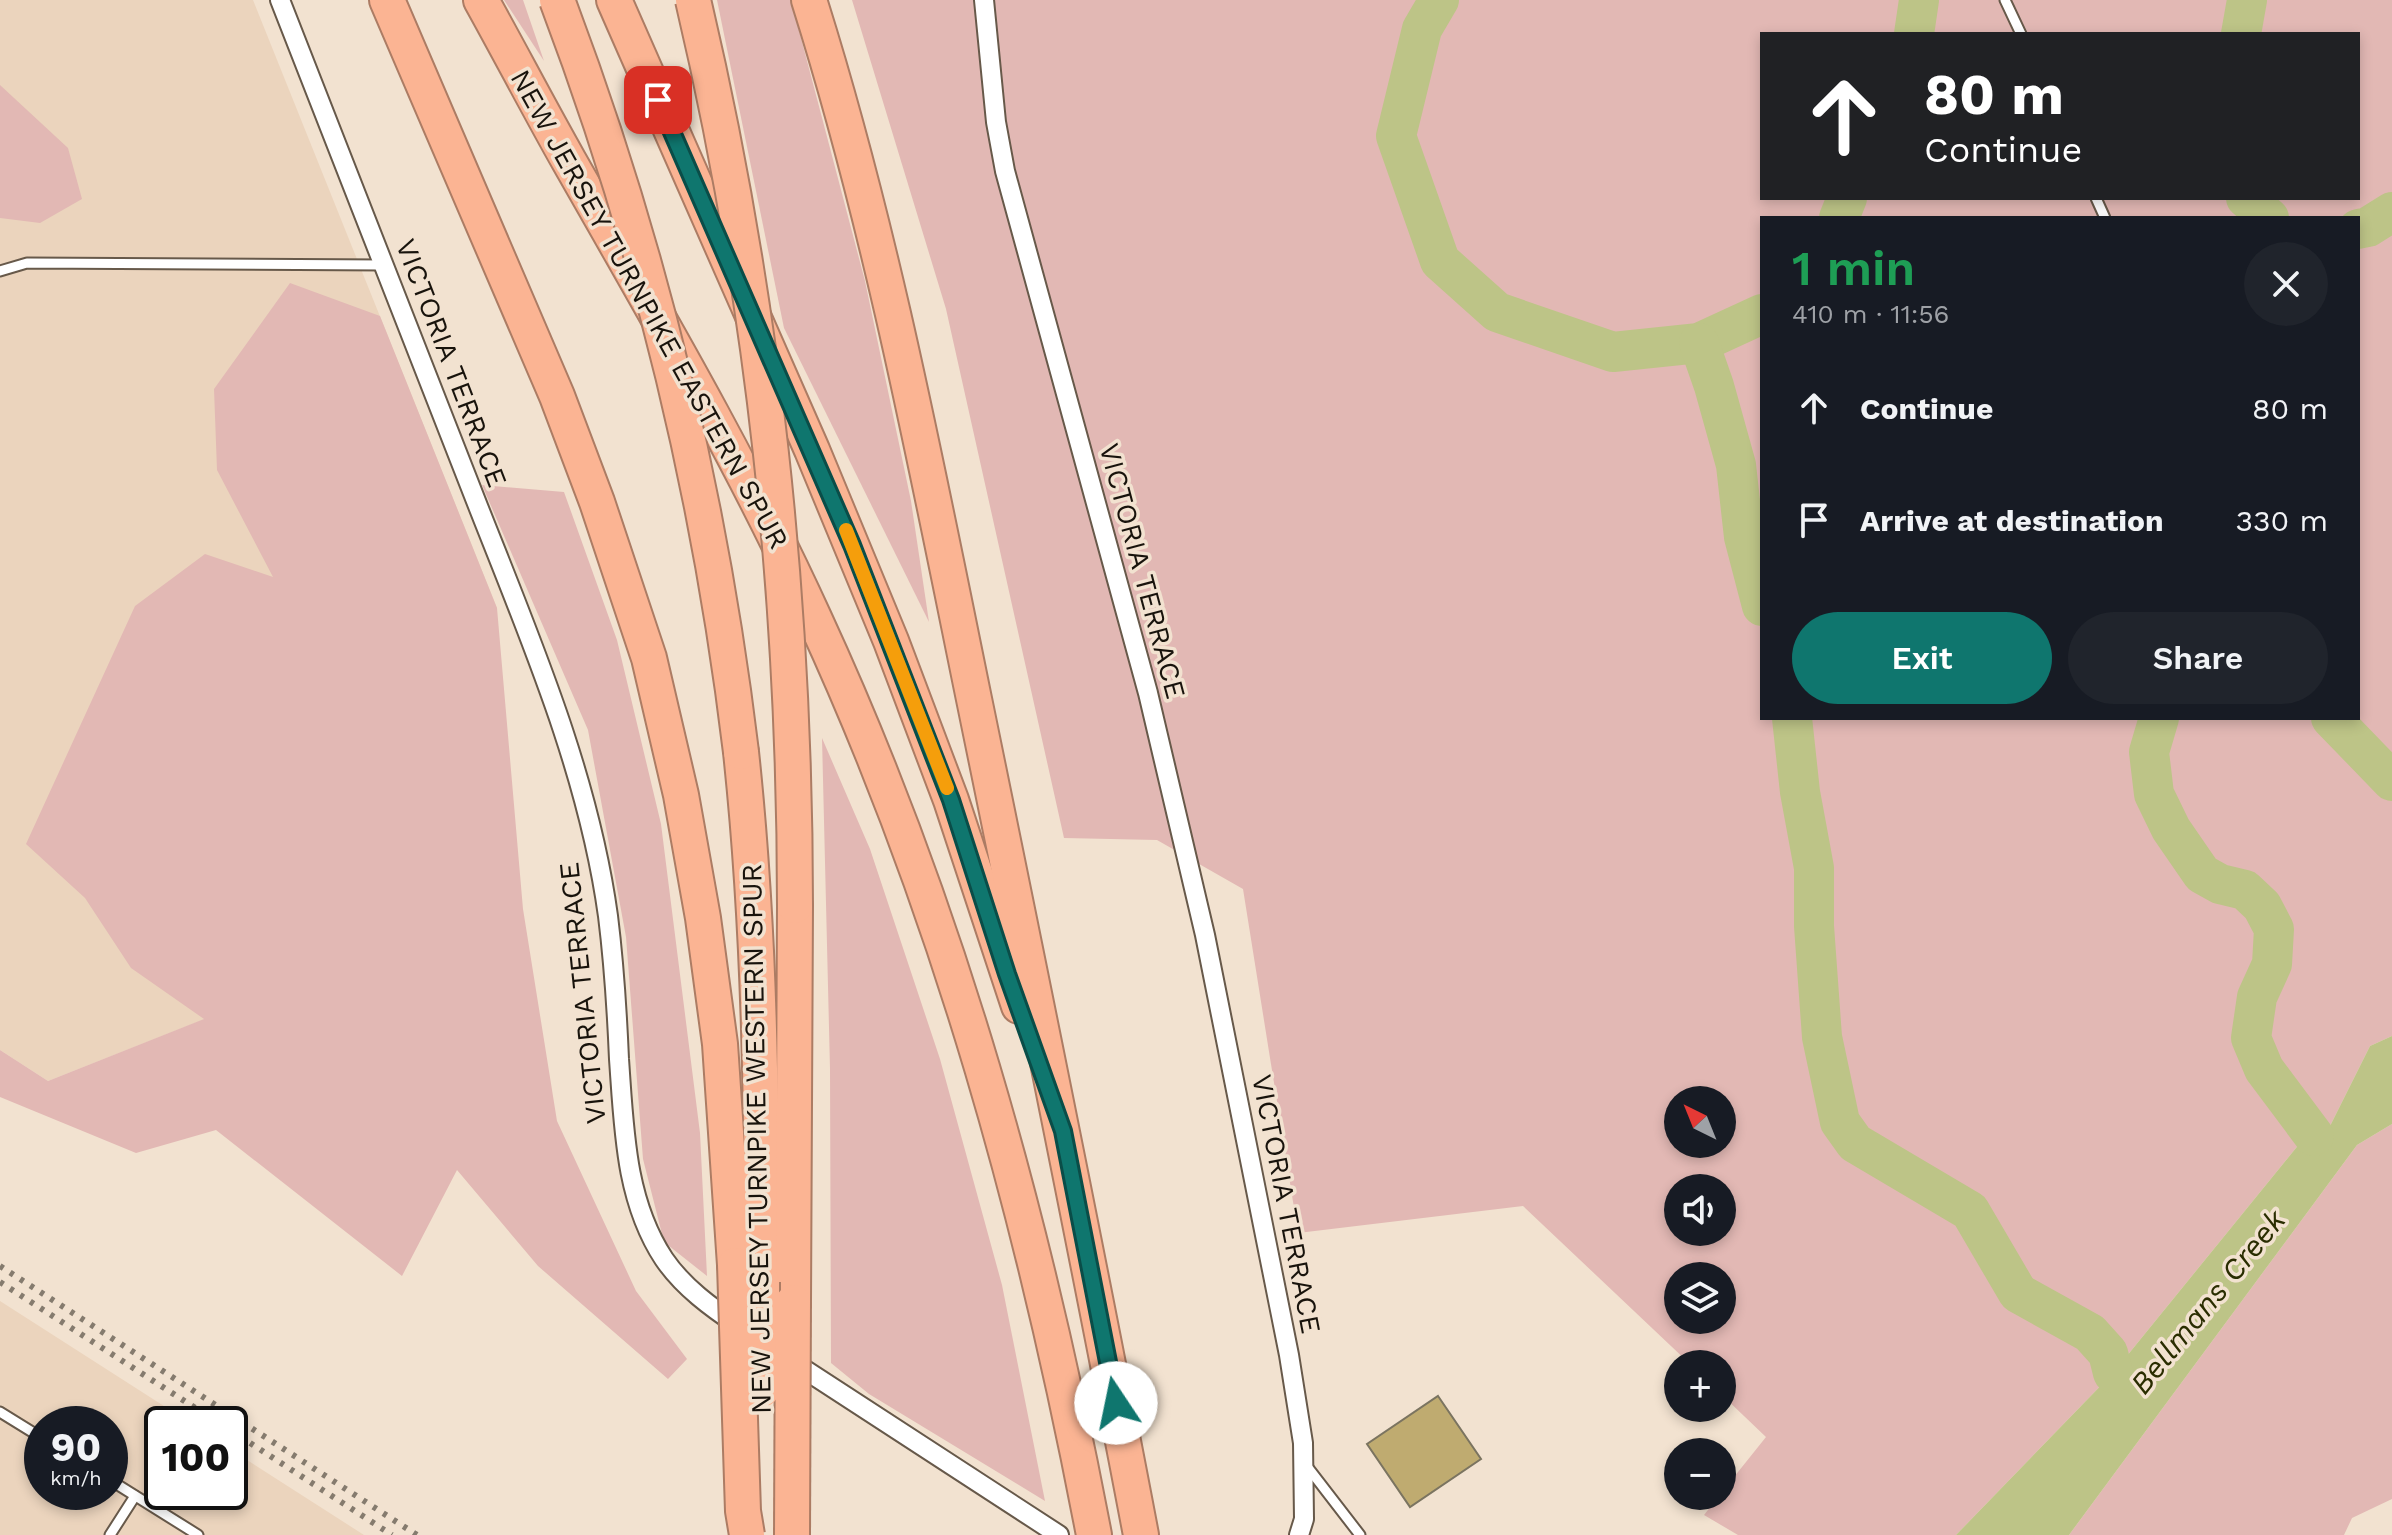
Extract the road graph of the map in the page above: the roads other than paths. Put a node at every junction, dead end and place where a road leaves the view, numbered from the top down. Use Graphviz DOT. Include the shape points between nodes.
graph roads {
  1 [pos="280,0"];
  2 [pos="387,0"];
  3 [pos="557,0"];
  4 [pos="614,0"];
  5 [pos="693,0"];
  6 [pos="809,0"];
  7 [pos="984,0"];
  8 [pos="2005,0"];
  9 [pos="482,3"];
  10 [pos="2020,32"];
  11 [pos="384,265"];
  12 [pos="0,271"];
  13 [pos="1063,1131"];
  14 [pos="749,1273"];
  15 [pos="0,1412"];
  16 [pos="24,1427"];
  17 [pos="1304,1462"];
  18 [pos="128,1492"];
  19 [pos="135,1496"];
  20 [pos="110,1535"];
  21 [pos="198,1535"];
  22 [pos="747,1535"];
  23 [pos="761,1535"];
  24 [pos="792,1535"];
  25 [pos="1059,1535"];
  26 [pos="1094,1535"];
  27 [pos="1141,1535"];
  28 [pos="1299,1535"];
  29 [pos="1360,1535"];
  1 -- 11 [label="street, VICTORIA TERRACE"];
  2 -- 14 [label="highway" via="576,445 645,646 703,918"];
  3 -- 14 [label="highway, NEW JERSEY TURNPIKE WESTERN SPUR, bridge" via="632,218 675,376 717,580 751,850 759,995"];
  4 -- 13 [label="highway" via="891,641 947,787"];
  5 -- 24 [label="highway, NEW JERSEY TURNPIKE WESTERN SPUR, bridge" via="739,223 775,474 791,700"];
  6 -- 13 [label="highway" via="892,311"];
  7 -- 17 [label="street, VICTORIA TERRACE" via="1005,171 1151,707 1205,935 1289,1355"];
  8 -- 10 [label="lane"];
  9 -- 26 [label="highway, NEW JERSEY TURNPIKE EASTERN SPUR" via="701,390 770,524 855,712 929,902 977,1046 1043,1289"];
  11 -- 12 [label="lane" via="27,263"];
  11 -- 25 [label="street, VICTORIA TERRACE" via="537,657 583,793 608,917 626,1143 648,1233 666,1263 720,1314"];
  13 -- 27 [label="highway"];
  14 -- 22 [label="highway, bridge" via="743,1511"];
  14 -- 23 [label="highway, NEW JERSEY TURNPIKE WESTERN SPUR, bridge"];
  15 -- 16 [label="lane"];
  17 -- 28 [label="street, VICTORIA TERRACE"];
  17 -- 29 [label="lane"];
  18 -- 19 [label="lane"];
  19 -- 20 [label="lane"];
  19 -- 21 [label="lane"];
}
